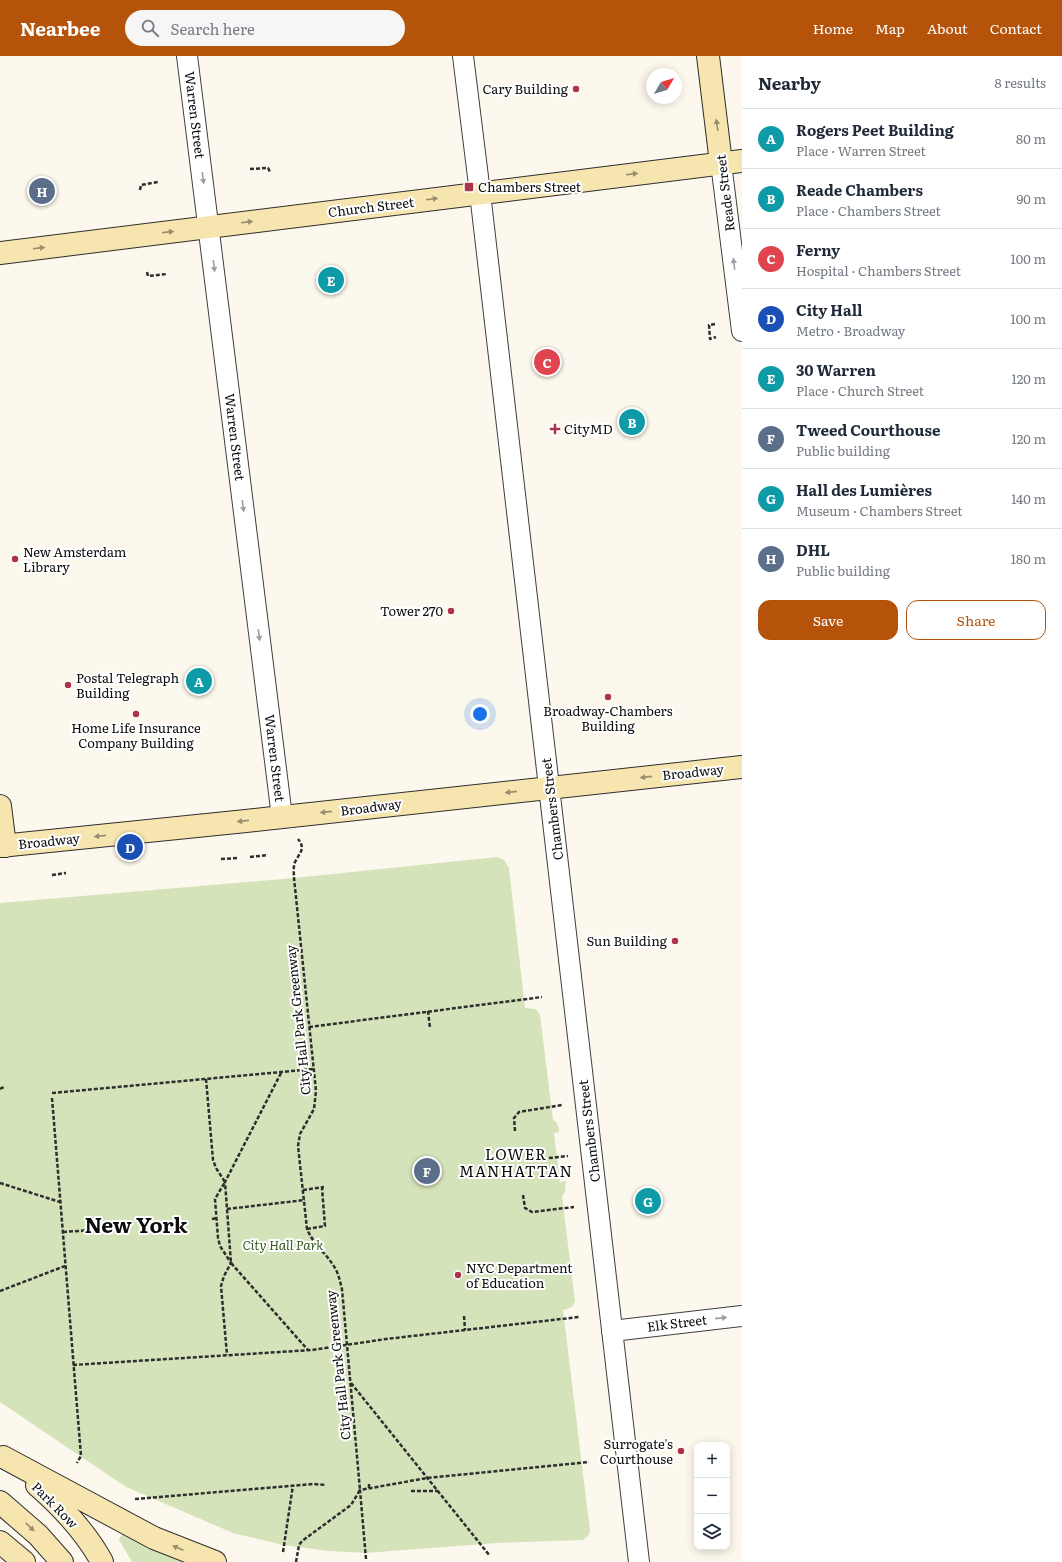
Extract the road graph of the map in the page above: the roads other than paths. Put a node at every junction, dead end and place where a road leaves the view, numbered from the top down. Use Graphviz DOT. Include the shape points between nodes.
graph roads {
  1 [pos="187,56"];
  2 [pos="463,56"];
  3 [pos="708,56"];
  4 [pos="732,162"];
  5 [pos="480,193"];
  6 [pos="209,227"];
  7 [pos="0,253"];
  8 [pos="742,331"];
  9 [pos="742,767"];
  10 [pos="550,787"];
  11 [pos="0,806"];
  12 [pos="282,817"];
  13 [pos="2,846"];
  14 [pos="742,1316"];
  15 [pos="612,1331"];
  16 [pos="2,1456"];
  17 [pos="0,1502"];
  18 [pos="0,1542"];
  19 [pos="24,1562"];
  20 [pos="62,1562"];
  21 [pos="102,1562"];
  22 [pos="215,1562"];
  23 [pos="639,1562"];
  1 -- 6 [label="street, Warren Street, one-way"];
  2 -- 5 [label="street, Chambers Street"];
  4 -- 3 [label="main road, Reade Street, one-way"];
  5 -- 4 [label="main road, Church Street, one-way"];
  8 -- 4 [label="street, Reade Street, one-way"];
  6 -- 5 [label="main road, Church Street, one-way"];
  5 -- 10 [label="street, Chambers Street"];
  7 -- 6 [label="main road, Church Street, one-way"];
  6 -- 12 [label="street, Warren Street, one-way"];
  9 -- 10 [label="main road, Broadway, one-way"];
  10 -- 12 [label="main road, Broadway, one-way"];
  10 -- 15 [label="street, Chambers Street"];
  11 -- 13 [label="main road"];
  12 -- 13 [label="main road, Broadway, one-way"];
  15 -- 14 [label="street, Elk Street, one-way"];
  15 -- 23 [label="street, Chambers Street"];
  16 -- 21 [label="main road, Park Row" via="57,1504 86,1537"];
  22 -- 16 [label="main road, one-way" via="154,1538"];
  17 -- 20 [label="main road, one-way" via="38,1534"];
  18 -- 19 [label="main road"];
}
